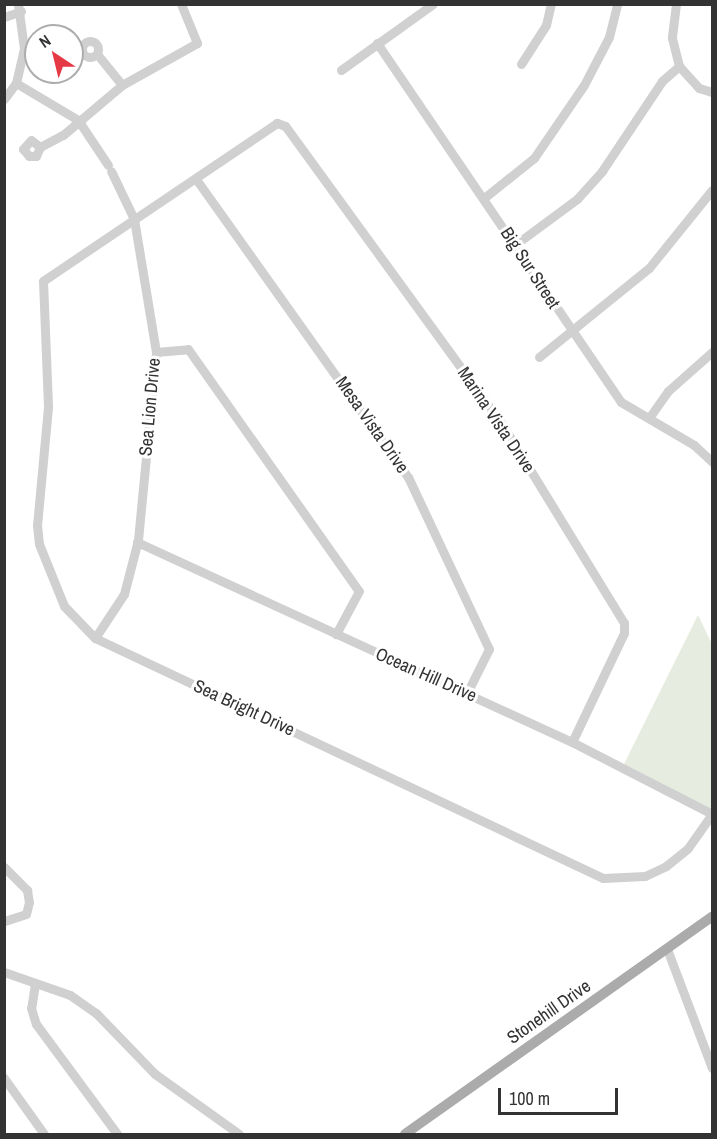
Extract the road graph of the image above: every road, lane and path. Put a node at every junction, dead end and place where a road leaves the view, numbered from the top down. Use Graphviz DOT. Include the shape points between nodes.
graph roads {
  1 [pos="181,4"];
  2 [pos="433,4"];
  3 [pos="551,4"];
  4 [pos="617,4"];
  5 [pos="676,4"];
  6 [pos="20,8"];
  7 [pos="4,17"];
  8 [pos="377,43"];
  9 [pos="97,54"];
  10 [pos="521,64"];
  11 [pos="679,66"];
  12 [pos="341,70"];
  13 [pos="15,83"];
  14 [pos="122,85"];
  15 [pos="712,92"];
  16 [pos="4,99"];
  17 [pos="78,120"];
  18 [pos="40,147"];
  19 [pos="196,179"];
  20 [pos="712,190"];
  21 [pos="484,198"];
  22 [pos="134,219"];
  23 [pos="516,244"];
  24 [pos="571,331"];
  25 [pos="156,352"];
  26 [pos="712,352"];
  27 [pos="538,357"];
  28 [pos="649,418"];
  29 [pos="712,462"];
  30 [pos="137,542"];
  31 [pos="336,634"];
  32 [pos="95,638"];
  33 [pos="467,693"];
  34 [pos="572,742"];
  35 [pos="712,814"];
  36 [pos="4,867"];
  37 [pos="712,917"];
  38 [pos="4,921"];
  39 [pos="667,949"];
  40 [pos="4,972"];
  41 [pos="35,984"];
  42 [pos="712,1068"];
  43 [pos="4,1078"];
  44 [pos="44,1134"];
  45 [pos="117,1134"];
  46 [pos="239,1134"];
  47 [pos="405,1134"];
  1 -- 14 [label="street" via="197,42"];
  2 -- 8 [label="street"];
  3 -- 10 [label="street" via="546,26"];
  4 -- 21 [label="street" via="609,37 594,65 534,158"];
  5 -- 11 [label="street" via="672,38"];
  6 -- 7 [label="street"];
  6 -- 13 [label="street" via="24,49"];
  8 -- 12 [label="street"];
  8 -- 21 [label="street, Big Sur Street"];
  9 -- 14 [label="street"];
  11 -- 15 [label="street" via="699,88"];
  11 -- 23 [label="street" via="662,81 602,171 577,199"];
  13 -- 16 [label="street"];
  13 -- 17 [label="street, Sea Lion Drive"];
  14 -- 17 [label="street"];
  17 -- 18 [label="street" via="63,135"];
  17 -- 22 [label="street, Sea Lion Drive" via="110,168"];
  19 -- 22 [label="street"];
  19 -- 33 [label="street, Mesa Vista Drive" via="408,477 489,650"];
  19 -- 34 [label="street, Marina Vista Drive" via="277,123 292,132 504,427 624,623 624,633"];
  20 -- 24 [label="street" via="649,268"];
  21 -- 23 [label="street, Big Sur Street"];
  22 -- 25 [label="street, Sea Lion Drive"];
  22 -- 32 [label="street, Sea Bright Drive" via="48,276 42,289 48,343 48,407 37,525 39,544 64,606"];
  23 -- 24 [label="street, Big Sur Street"];
  24 -- 27 [label="street"];
  24 -- 28 [label="street, Big Sur Street" via="621,402"];
  25 -- 30 [label="street, Sea Lion Drive"];
  25 -- 31 [label="street" via="188,349 359,591"];
  26 -- 28 [label="street" via="668,391"];
  28 -- 29 [label="street, Big Sur Street" via="694,445"];
  30 -- 31 [label="street, Ocean Hill Drive"];
  30 -- 32 [label="street, Sea Lion Drive" via="124,594"];
  31 -- 33 [label="street, Ocean Hill Drive"];
  32 -- 35 [label="street, Sea Bright Drive" via="603,878 645,876 666,866 688,848"];
  33 -- 34 [label="street, Ocean Hill Drive"];
  34 -- 35 [label="street, Ocean Hill Drive"];
  36 -- 38 [label="street" via="27,890 29,902 26,914"];
  37 -- 39 [label="main road, Stonehill Drive"];
  39 -- 42 [label="street"];
  39 -- 47 [label="main road, Stonehill Drive"];
  40 -- 41 [label="street"];
  41 -- 45 [label="street" via="31,1008 36,1024"];
  41 -- 46 [label="street" via="70,995 96,1013 155,1074"];
  43 -- 44 [label="street"];
}
